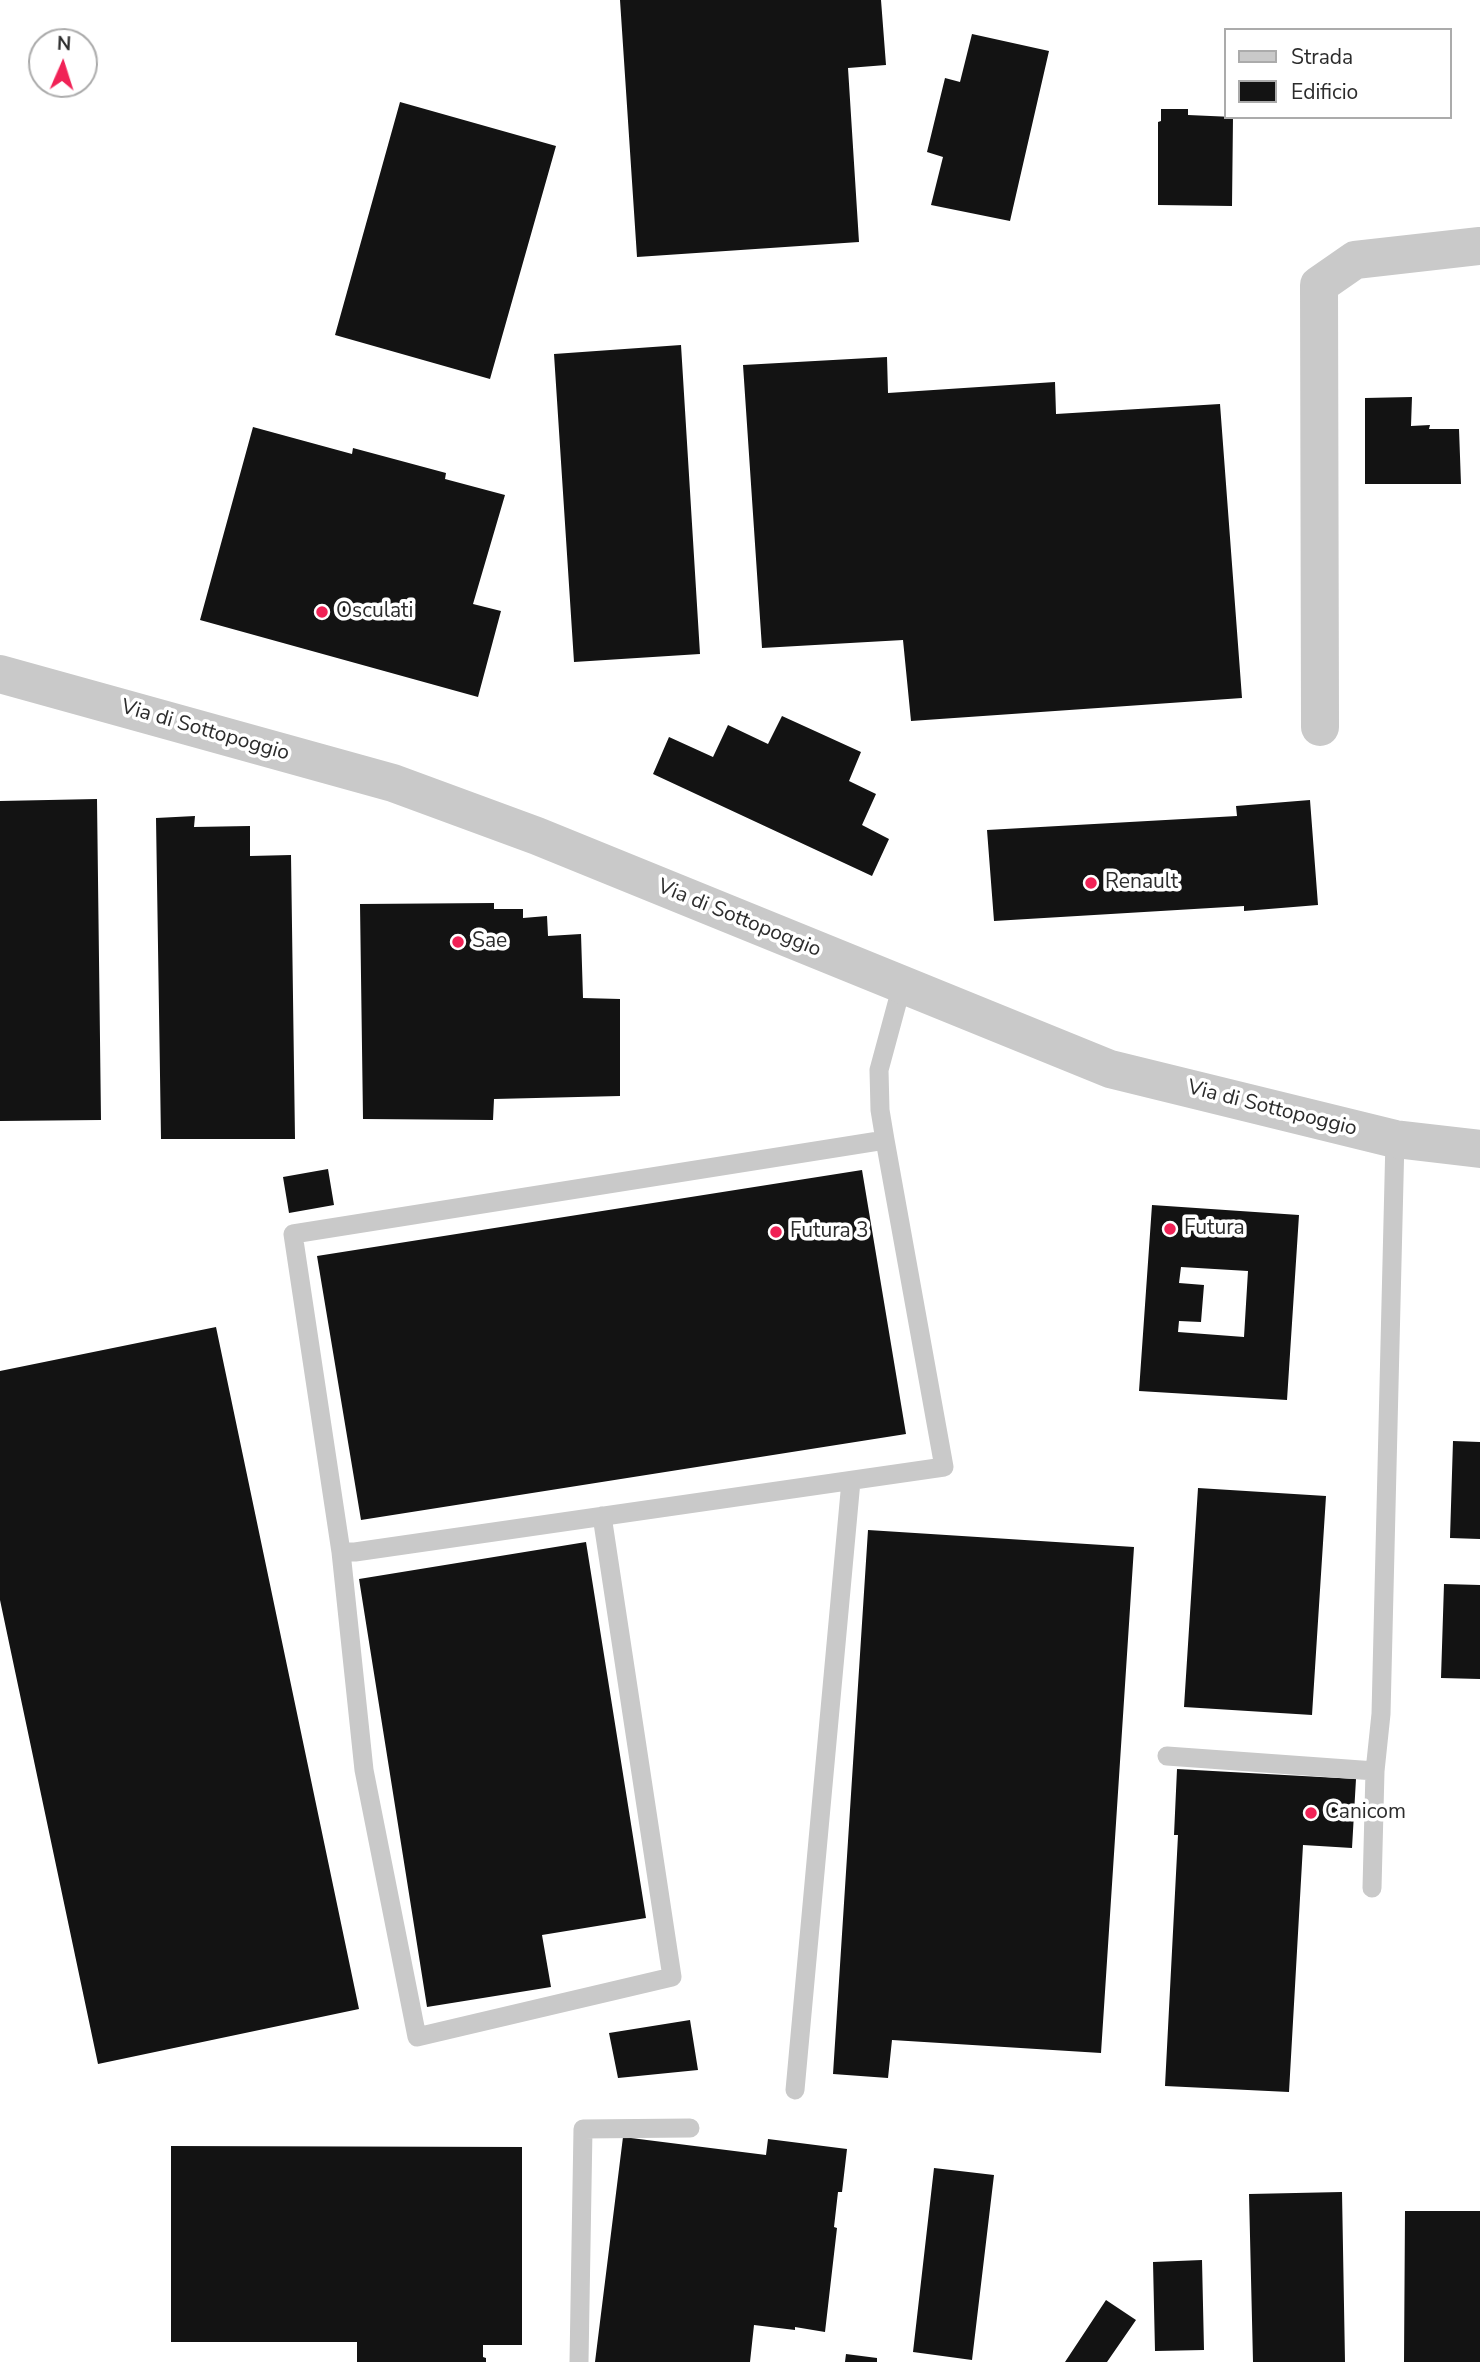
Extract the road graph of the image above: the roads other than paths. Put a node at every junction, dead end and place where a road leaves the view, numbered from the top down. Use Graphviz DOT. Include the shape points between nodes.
graph roads {
  1 [pos="1480,246"];
  2 [pos="0,674"];
  3 [pos="1320,727"];
  4 [pos="902,985"];
  5 [pos="1395,1139"];
  6 [pos="885,1140"];
  7 [pos="1480,1149"];
  8 [pos="851,1481"];
  9 [pos="602,1516"];
  10 [pos="341,1552"];
  11 [pos="1167,1756"];
  12 [pos="1375,1771"];
  13 [pos="1372,1888"];
  14 [pos="795,2090"];
  15 [pos="690,2128"];
  16 [pos="579,2362"];
  1 -- 3 [label="street" via="1355,260 1319,285"];
  2 -- 4 [label="street, Via di Sottopoggio" via="393,783 537,836"];
  4 -- 5 [label="street, Via di Sottopoggio" via="1110,1069"];
  4 -- 6 [label="lane" via="879,1070"];
  5 -- 7 [label="street, Via di Sottopoggio"];
  5 -- 12 [label="lane" via="1381,1713"];
  6 -- 8 [label="lane" via="944,1468"];
  6 -- 10 [label="lane" via="293,1234"];
  8 -- 9 [label="lane"];
  8 -- 14 [label="lane"];
  9 -- 10 [label="lane"];
  9 -- 10 [label="lane" via="672,1977 417,2037 364,1770"];
  11 -- 12 [label="lane"];
  12 -- 13 [label="lane"];
  15 -- 16 [label="lane" via="583,2129"];
}
